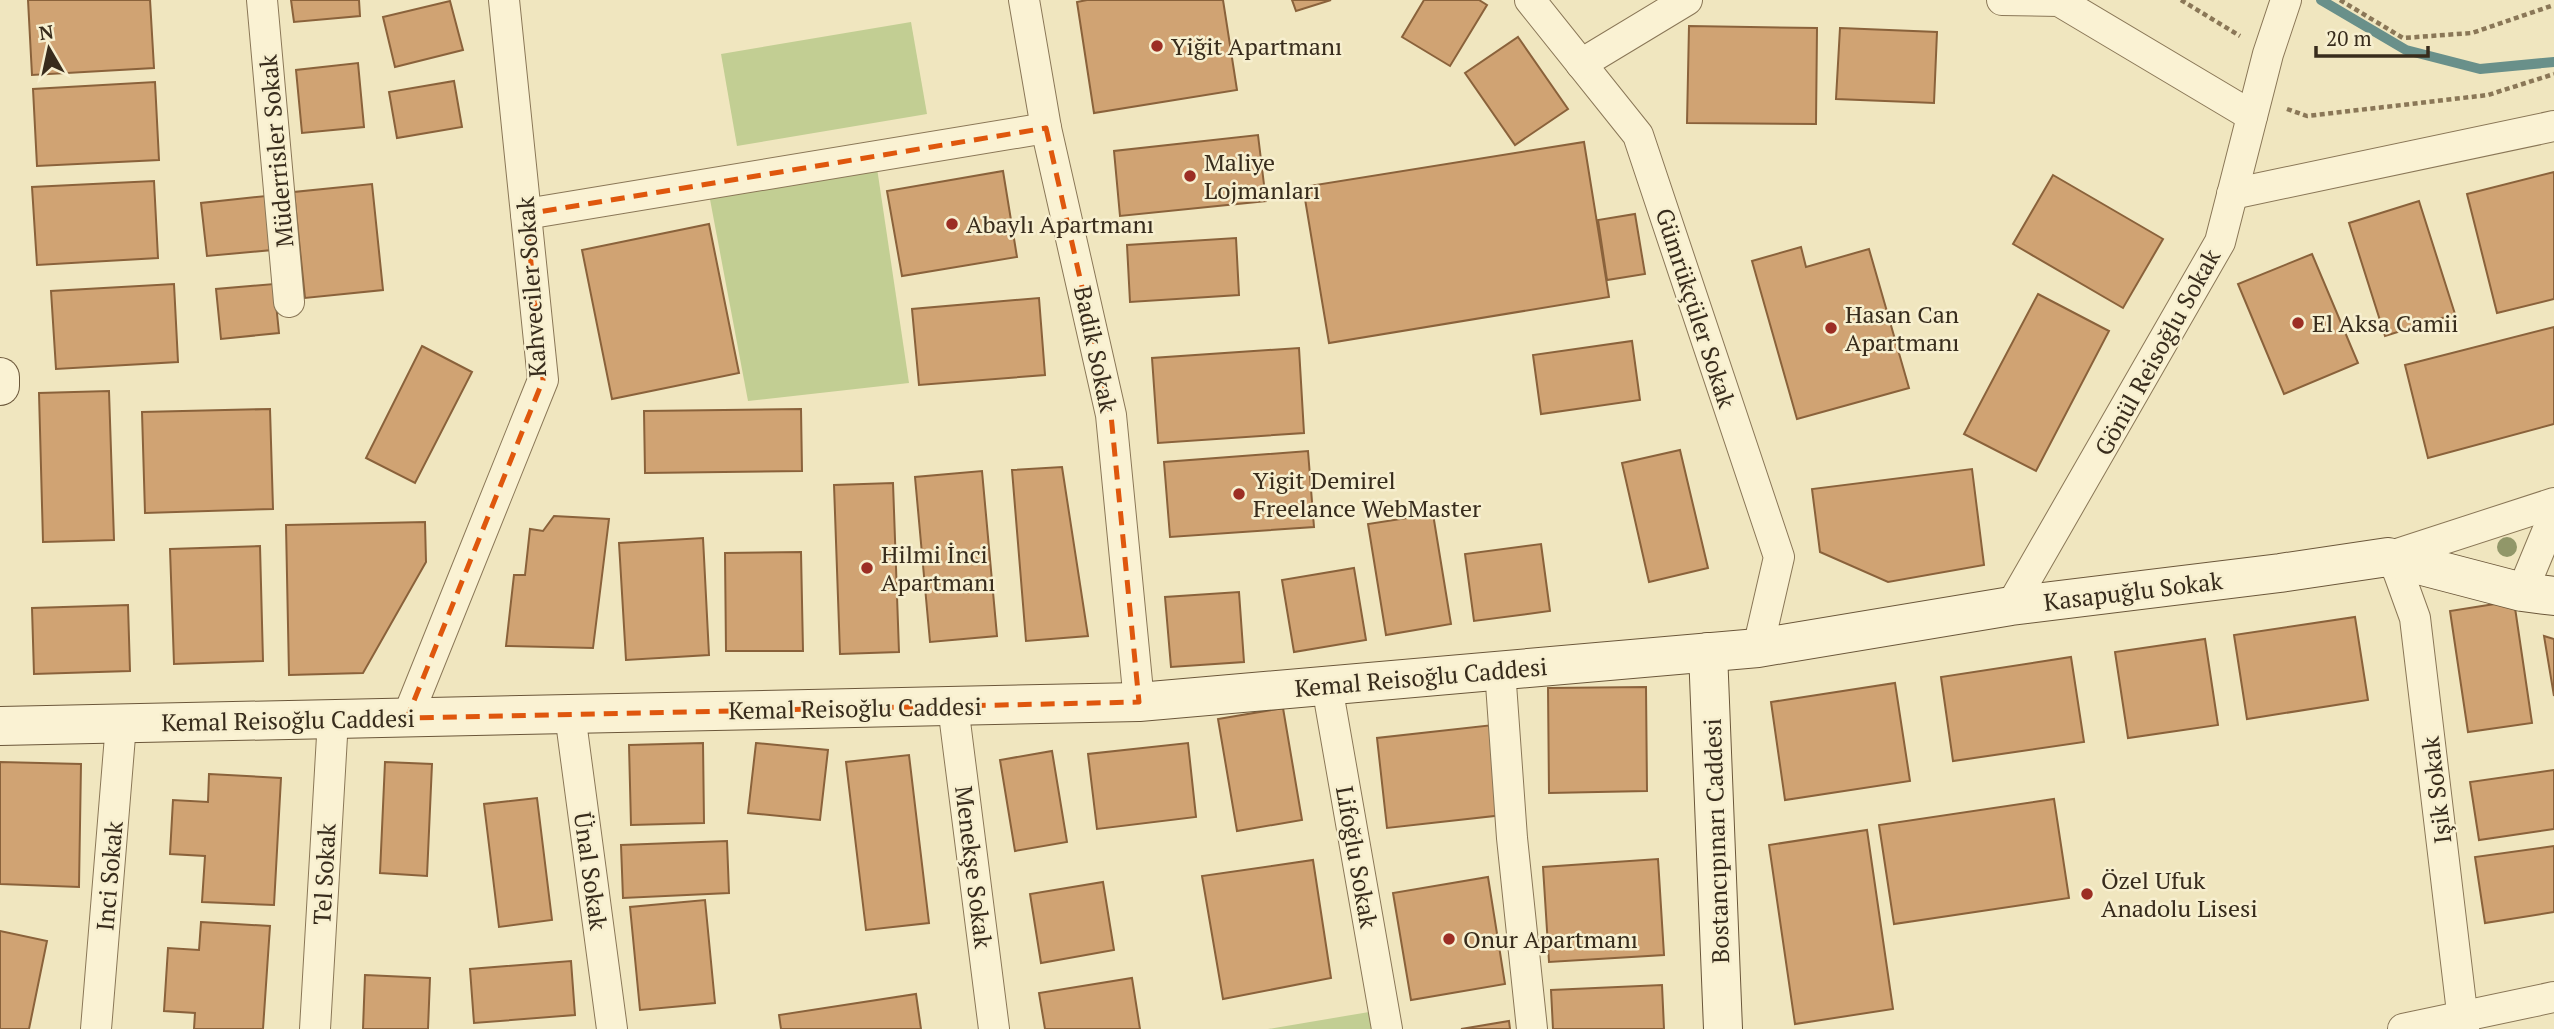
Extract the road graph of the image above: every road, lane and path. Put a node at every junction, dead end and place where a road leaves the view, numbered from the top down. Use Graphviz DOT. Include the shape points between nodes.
graph roads {
  1 [pos="262,0"];
  2 [pos="504,0"];
  3 [pos="1024,0"];
  4 [pos="1530,0"];
  5 [pos="1687,0"];
  6 [pos="2002,0"];
  7 [pos="2181,0"];
  8 [pos="2286,0"];
  9 [pos="2340,0"];
  10 [pos="2554,5"];
  11 [pos="2268,54"];
  12 [pos="1581,64"];
  13 [pos="2554,74"];
  14 [pos="2255,107"];
  15 [pos="2554,126"];
  16 [pos="1046,128"];
  17 [pos="2232,194"];
  18 [pos="526,214"];
  19 [pos="289,302"];
  20 [pos="0,377"];
  21 [pos="0,386"];
  22 [pos="2554,503"];
  23 [pos="2554,514"];
  24 [pos="2388,557"];
  25 [pos="2538,594"];
  26 [pos="2011,606"];
  27 [pos="1758,648"];
  28 [pos="1709,652"];
  29 [pos="1500,670"];
  30 [pos="1327,685"];
  31 [pos="1139,702"];
  32 [pos="953,706"];
  33 [pos="570,714"];
  34 [pos="407,718"];
  35 [pos="333,719"];
  36 [pos="121,724"];
  37 [pos="0,726"];
  38 [pos="2554,997"];
  39 [pos="2463,1023"];
  40 [pos="96,1029"];
  41 [pos="315,1029"];
  42 [pos="612,1029"];
  43 [pos="995,1029"];
  44 [pos="1387,1029"];
  45 [pos="1532,1029"];
  46 [pos="1723,1029"];
  47 [pos="2403,1029"];
  1 -- 19 [label="street, Müderrisler Sokak"];
  2 -- 18 [label="street, Kahveciler Sokak"];
  3 -- 16 [label="street, Badik Sokak"];
  4 -- 12 [label="street, Gümrükçüler Sokak"];
  5 -- 12 [label="street"];
  6 -- 14 [label="street" via="2059,1"];
  7 -- 11 [label="path"];
  8 -- 11 [label="street, Gönül Reisoğlu Sokak"];
  9 -- 10 [label="path" via="2403,38 2472,33"];
  11 -- 14 [label="street, Gönül Reisoğlu Sokak"];
  12 -- 27 [label="street, Gümrükçüler Sokak" via="1638,135 1779,557"];
  13 -- 14 [label="path" via="2488,95 2306,116"];
  14 -- 17 [label="street, Gönül Reisoğlu Sokak"];
  15 -- 17 [label="street"];
  16 -- 18 [label="street"];
  16 -- 31 [label="street, Badik Sokak" via="1111,415"];
  17 -- 26 [label="street, Gönül Reisoğlu Sokak" via="2220,242"];
  18 -- 34 [label="street, Kahveciler Sokak" via="543,380"];
  20 -- 21 [label="street"];
  22 -- 24 [label="street"];
  23 -- 25 [label="street"];
  24 -- 25 [label="street, Kasapuğlu Sokak"];
  24 -- 26 [label="street, Kasapuğlu Sokak"];
  24 -- 39 [label="street, Işik Sokak" via="2415,618"];
  26 -- 27 [label="street, Kasapuğlu Sokak"];
  27 -- 28 [label="street, Kasapuğlu Sokak"];
  28 -- 29 [label="street, Kemal Reisoğlu Caddesi"];
  28 -- 46 [label="street, Bostancıpınarı Caddesi"];
  29 -- 30 [label="street, Kemal Reisoğlu Caddesi"];
  29 -- 45 [label="street"];
  30 -- 31 [label="street, Kemal Reisoğlu Caddesi"];
  30 -- 44 [label="street, Lifoğlu Sokak"];
  31 -- 32 [label="street, Kemal Reisoğlu Caddesi"];
  32 -- 33 [label="street, Kemal Reisoğlu Caddesi"];
  32 -- 43 [label="street, Menekşe Sokak"];
  33 -- 34 [label="street, Kemal Reisoğlu Caddesi"];
  33 -- 42 [label="street, Ünal Sokak"];
  34 -- 35 [label="street, Kemal Reisoğlu Caddesi"];
  35 -- 36 [label="street, Kemal Reisoğlu Caddesi"];
  35 -- 41 [label="street, Tel Sokak"];
  36 -- 37 [label="street, Kemal Reisoğlu Caddesi"];
  36 -- 40 [label="street, Inci Sokak"];
  38 -- 39 [label="street"];
  39 -- 47 [label="street"];
}
